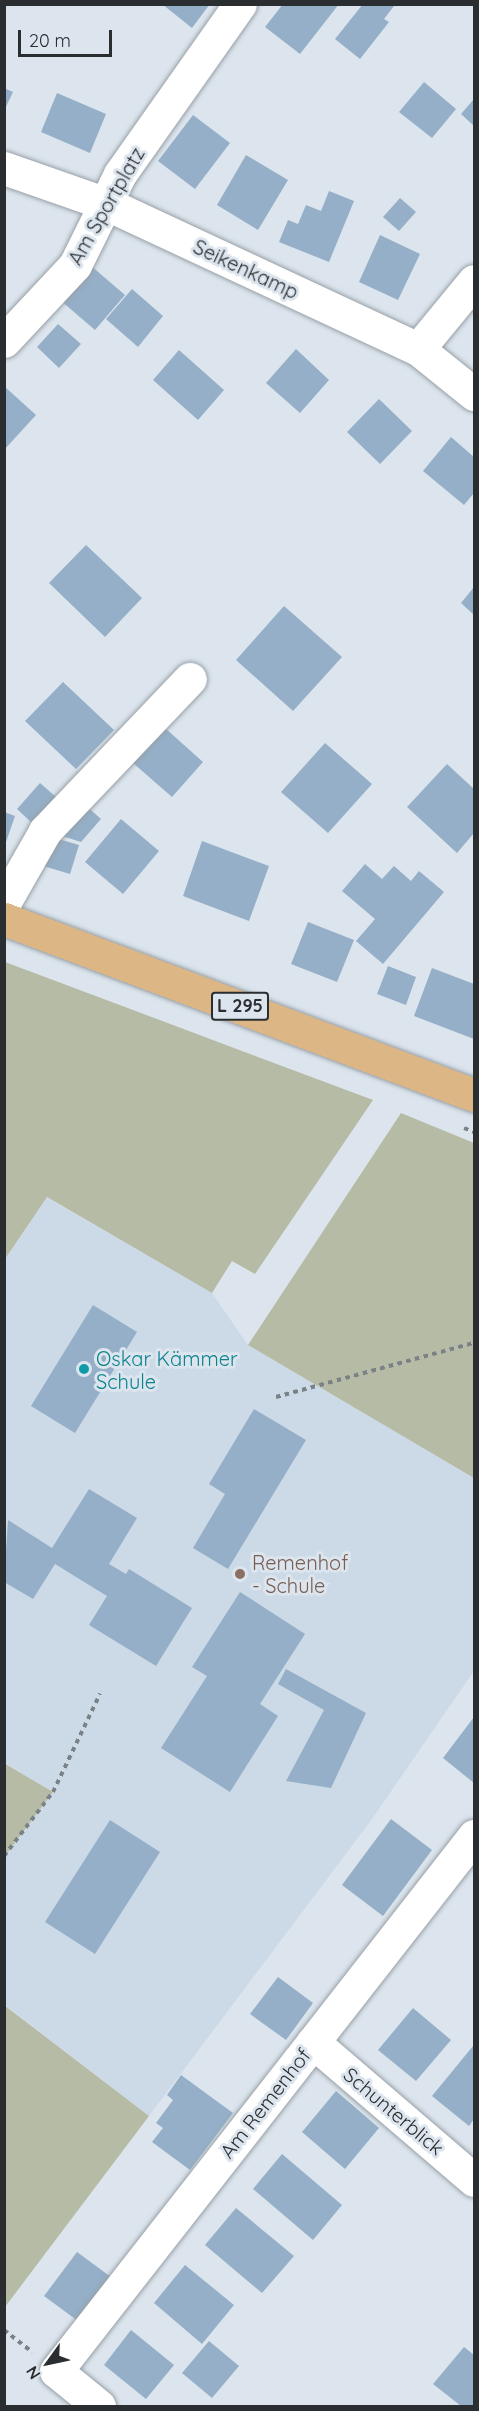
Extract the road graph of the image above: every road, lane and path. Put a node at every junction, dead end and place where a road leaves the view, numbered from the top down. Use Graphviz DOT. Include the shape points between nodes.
graph roads {
  1 [pos="240,4"];
  2 [pos="4,168"];
  3 [pos="107,204"];
  4 [pos="474,281"];
  5 [pos="4,341"];
  6 [pos="418,349"];
  7 [pos="474,394"];
  8 [pos="190,679"];
  9 [pos="4,903"];
  10 [pos="4,919"];
  11 [pos="474,1095"];
  12 [pos="474,1343"];
  13 [pos="276,1397"];
  14 [pos="100,1694"];
  15 [pos="474,1836"];
  16 [pos="4,1856"];
  17 [pos="313,2042"];
  18 [pos="474,2180"];
  19 [pos="99,2406"];
  1 -- 3 [label="street, Am Sportplatz" via="120,174"];
  2 -- 3 [label="street, Seikenkamp"];
  3 -- 5 [label="street, Am Sportplatz" via="75,265"];
  3 -- 6 [label="street, Seikenkamp"];
  4 -- 6 [label="street"];
  6 -- 7 [label="street, Seikenkamp"];
  8 -- 9 [label="street" via="45,831"];
  10 -- 11 [label="main road, L 295"];
  12 -- 13 [label="path"];
  14 -- 16 [label="path" via="53,1792"];
  15 -- 17 [label="street, Am Remenhof"];
  17 -- 18 [label="street, Schunterblick"];
  17 -- 19 [label="street, Am Remenhof" via="56,2372"];
}
